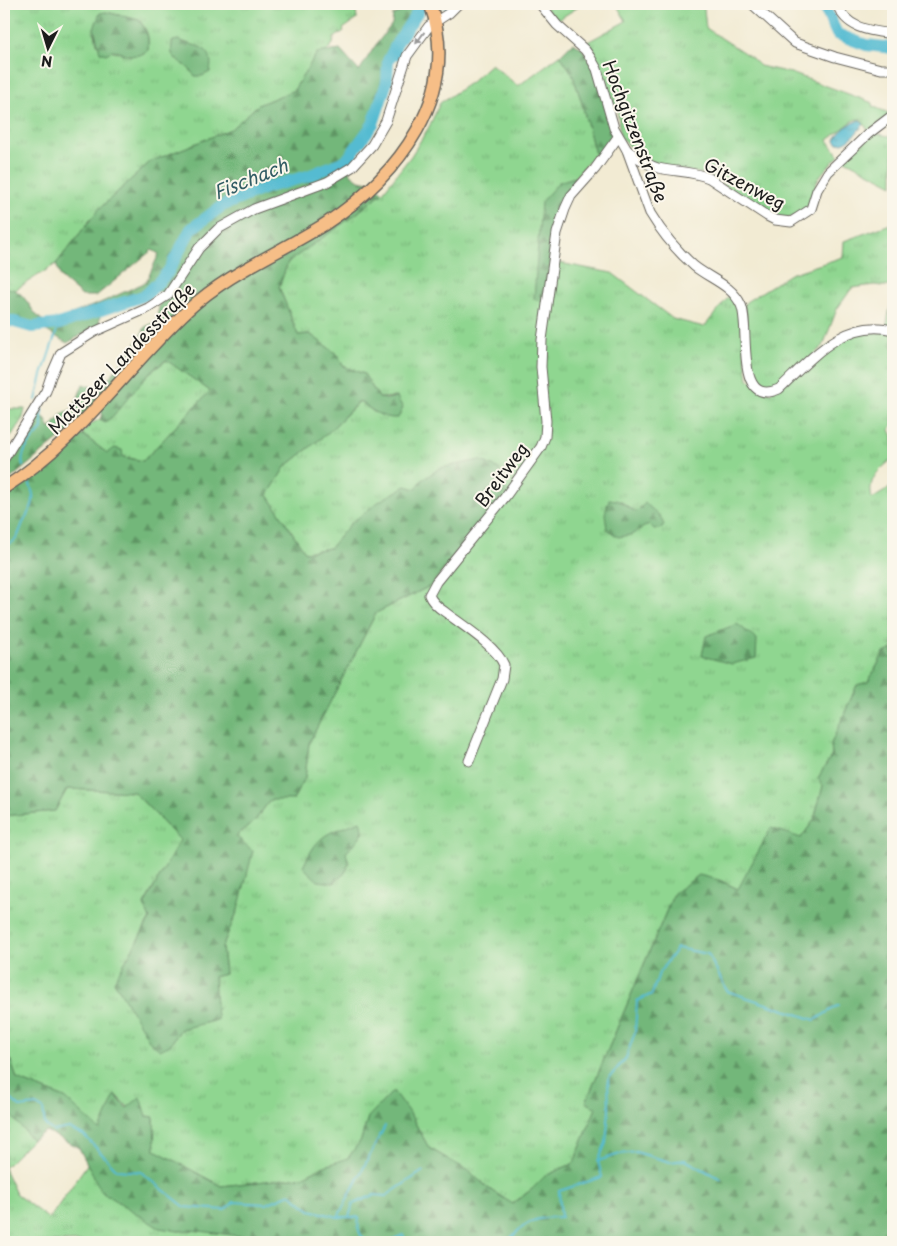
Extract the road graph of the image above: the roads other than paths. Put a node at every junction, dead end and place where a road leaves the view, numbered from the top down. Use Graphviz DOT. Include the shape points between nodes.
graph roads {
  1 [pos="458,4"];
  2 [pos="540,4"];
  3 [pos="752,4"];
  4 [pos="837,4"];
  5 [pos="431,6"];
  6 [pos="435,21"];
  7 [pos="893,34"];
  8 [pos="893,70"];
  9 [pos="893,115"];
  10 [pos="618,137"];
  11 [pos="627,150"];
  12 [pos="893,330"];
  13 [pos="4,460"];
  14 [pos="4,488"];
  15 [pos="469,761"];
  1 -- 6 [label="street"];
  2 -- 10 [label="street, Hochgitzenstraße" via="590,57"];
  3 -- 8 [label="street" via="795,43 835,57"];
  4 -- 7 [label="street" via="845,17 858,28"];
  5 -- 6 [label="main road, Mattseer Landesstraße"];
  6 -- 13 [label="street, one-way" via="407,56 386,121 372,145 352,166 327,182 254,209 218,229 199,248 168,295 148,308 94,332 62,353 39,403"];
  6 -- 14 [label="main road, Mattseer Landesstraße" via="438,61 429,105 412,138 376,183 325,223 212,290 188,310 56,449"];
  9 -- 11 [label="street, Gitzenweg" via="828,172 811,209 791,222 775,220 709,178 658,168"];
  10 -- 11 [label="street, Hochgitzenstraße"];
  10 -- 15 [label="street, Breitweg" via="571,196 557,233 542,340 546,422 541,448 436,582 430,595 442,610 496,652 504,665 502,679"];
  11 -- 12 [label="street, Hochgitzenstraße" via="655,222 680,253 726,287 741,304 747,366 754,387 771,393 779,390 832,341 853,331 872,328"];
}
